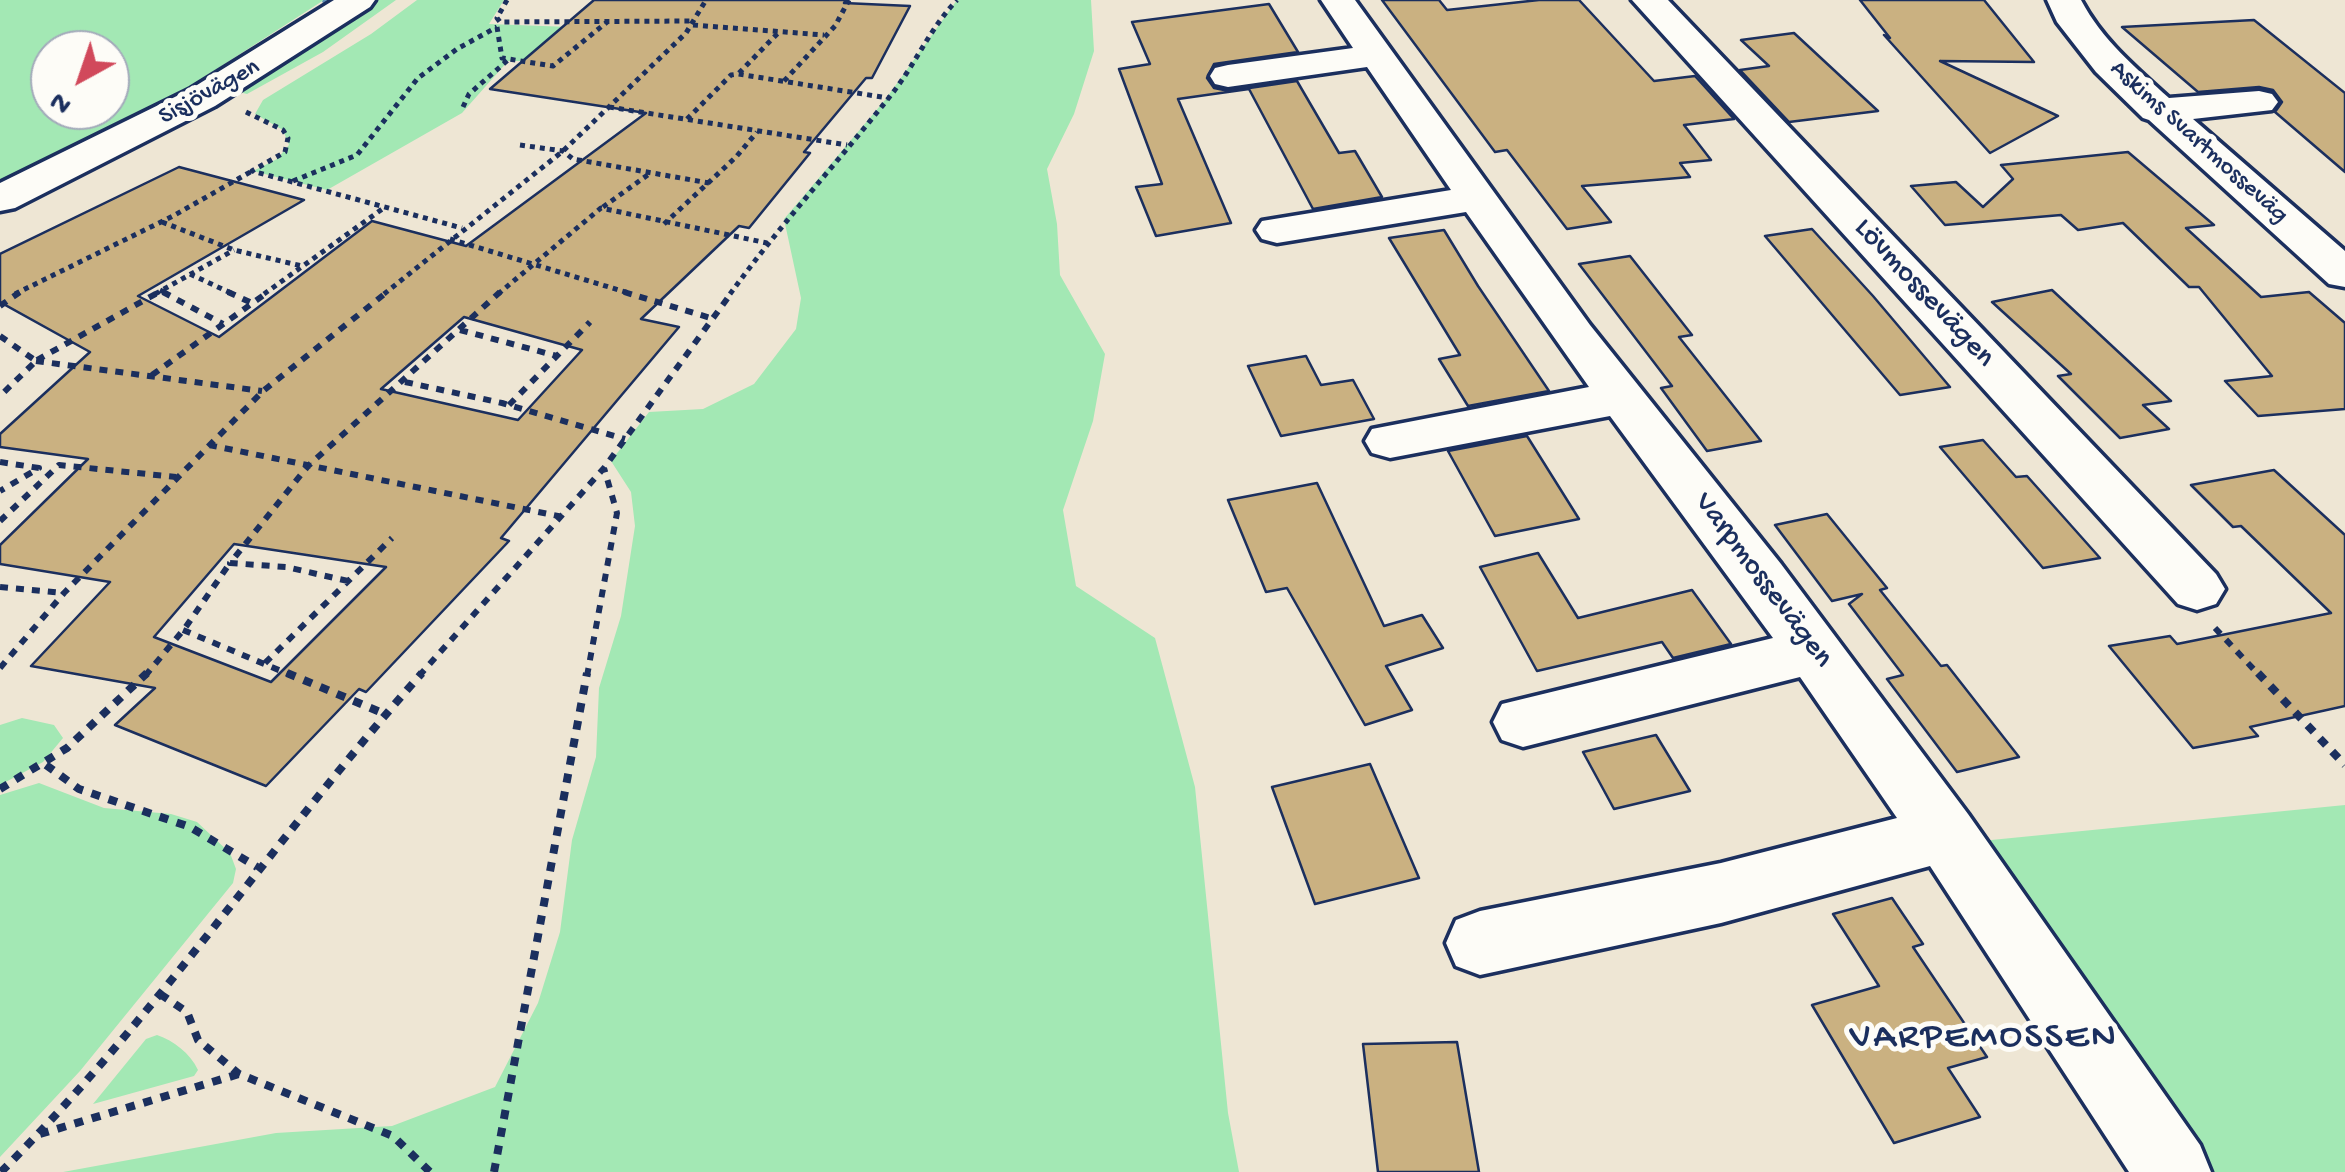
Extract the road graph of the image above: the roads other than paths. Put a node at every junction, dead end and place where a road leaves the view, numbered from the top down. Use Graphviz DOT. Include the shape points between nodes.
graph roads {
  1 [pos="358,0"];
  2 [pos="1338,0"];
  3 [pos="1649,0"];
  4 [pos="2064,0"];
  5 [pos="1378,55"];
  6 [pos="1228,76"];
  7 [pos="2259,102"];
  8 [pos="2156,110"];
  9 [pos="1478,198"];
  10 [pos="0,199"];
  11 [pos="1277,230"];
  12 [pos="2345,274"];
  13 [pos="1620,398"];
  14 [pos="1390,441"];
  15 [pos="2197,589"];
  16 [pos="1814,651"];
  17 [pos="1523,722"];
  18 [pos="1945,834"];
  19 [pos="1480,943"];
  20 [pos="2173,1172"];
  1 -- 10 [label="street, Sisjövägen" via="202,98"];
  2 -- 5 [label="street, Varpmossevägen"];
  3 -- 15 [label="street, Lövmossevägen"];
  4 -- 8 [label="street, Askims Svartmosseväg" via="2099,53"];
  5 -- 6 [label="street"];
  5 -- 9 [label="street, Varpmossevägen"];
  7 -- 8 [label="street"];
  8 -- 12 [label="street, Askims Svartmosseväg"];
  9 -- 11 [label="street"];
  9 -- 13 [label="street, Varpmossevägen"];
  13 -- 14 [label="street"];
  13 -- 16 [label="street, Varpmossevägen"];
  16 -- 17 [label="street"];
  16 -- 18 [label="street, Varpmossevägen"];
  18 -- 19 [label="street" via="1720,893"];
  18 -- 20 [label="street, Varpmossevägen"];
}
